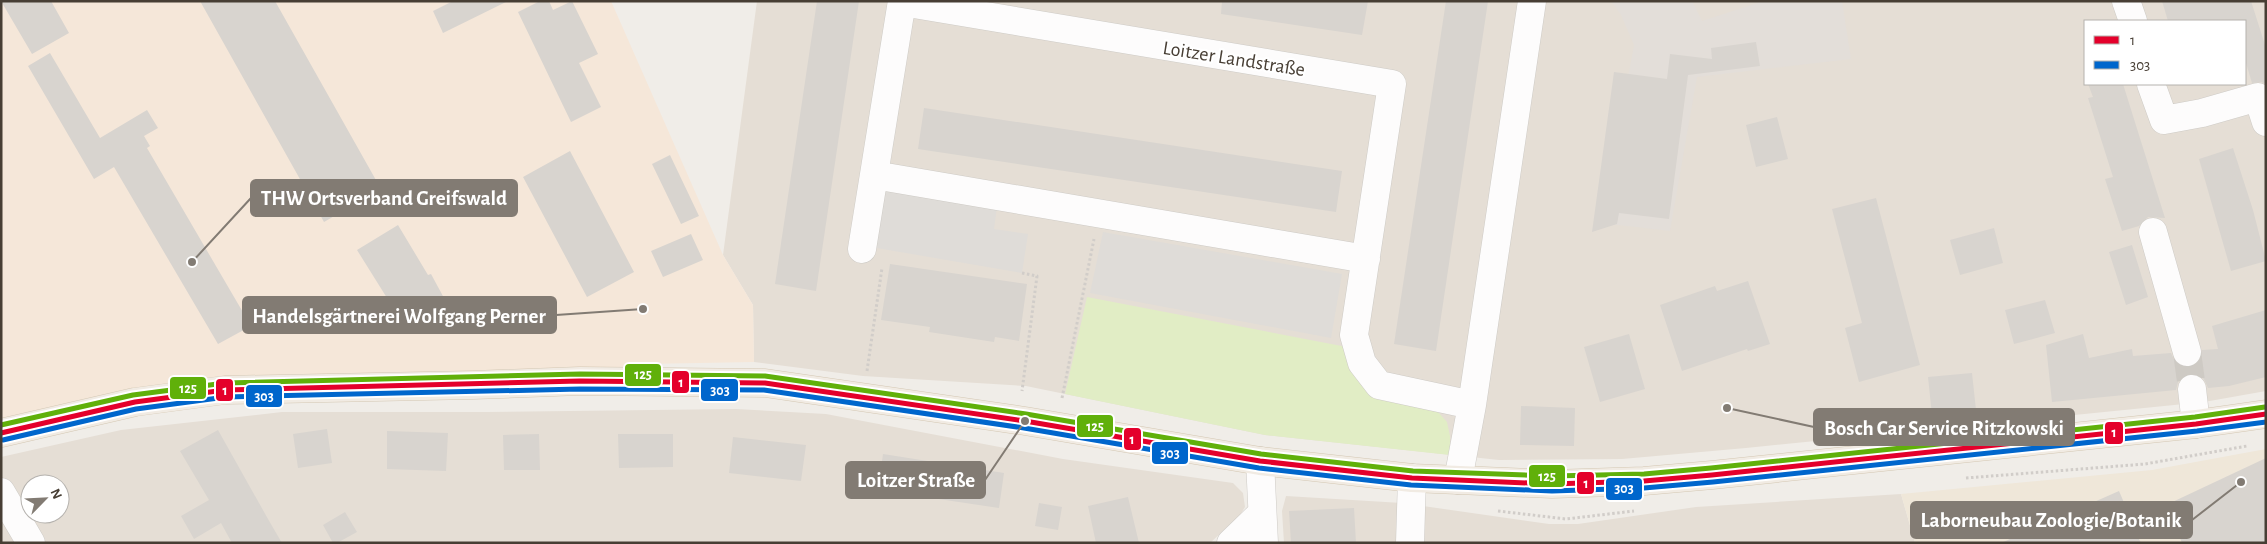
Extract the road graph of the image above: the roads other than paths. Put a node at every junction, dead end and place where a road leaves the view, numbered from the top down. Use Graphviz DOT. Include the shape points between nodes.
graph roads {
  1 [pos="1532,1"];
  2 [pos="2126,1"];
  3 [pos="902,2"];
  4 [pos="2133,20"];
  5 [pos="2151,85"];
  6 [pos="2263,105"];
  7 [pos="874,175"];
  8 [pos="2153,232"];
  9 [pos="872,257"];
  10 [pos="1366,259"];
  11 [pos="2187,352"];
  12 [pos="2192,389"];
  13 [pos="1472,405"];
  14 [pos="2266,414"];
  15 [pos="2196,424"];
  16 [pos="1,433"];
  17 [pos="1260,462"];
  18 [pos="1412,478"];
  19 [pos="1458,480"];
  20 [pos="1,492"];
  21 [pos="1261,514"];
  22 [pos="31,543"];
  23 [pos="1231,543"];
  24 [pos="1264,543"];
  25 [pos="1410,543"];
  1 -- 13 [label="street"];
  2 -- 4 [label="street"];
  3 -- 7 [label="street, Loitzer Landstraße"];
  3 -- 10 [label="street, Loitzer Landstraße" via="1392,84"];
  5 -- 6 [label="street" via="2164,120"];
  7 -- 9 [label="street, Loitzer Landstraße"];
  7 -- 10 [label="street"];
  8 -- 11 [label="street"];
  10 -- 13 [label="street, Loitzer Landstraße" via="1354,335 1362,363 1378,385"];
  12 -- 15 [label="street"];
  13 -- 19 [label="street"];
  14 -- 15 [label="main road"];
  15 -- 19 [label="main road" via="1644,480 1552,484"];
  16 -- 17 [label="main road" via="135,402 225,390 580,381 766,383 1025,421"];
  17 -- 18 [label="main road"];
  17 -- 21 [label="street"];
  18 -- 19 [label="main road"];
  18 -- 25 [label="street"];
  20 -- 22 [label="street"];
  21 -- 23 [label="street"];
  21 -- 24 [label="street"];
}
